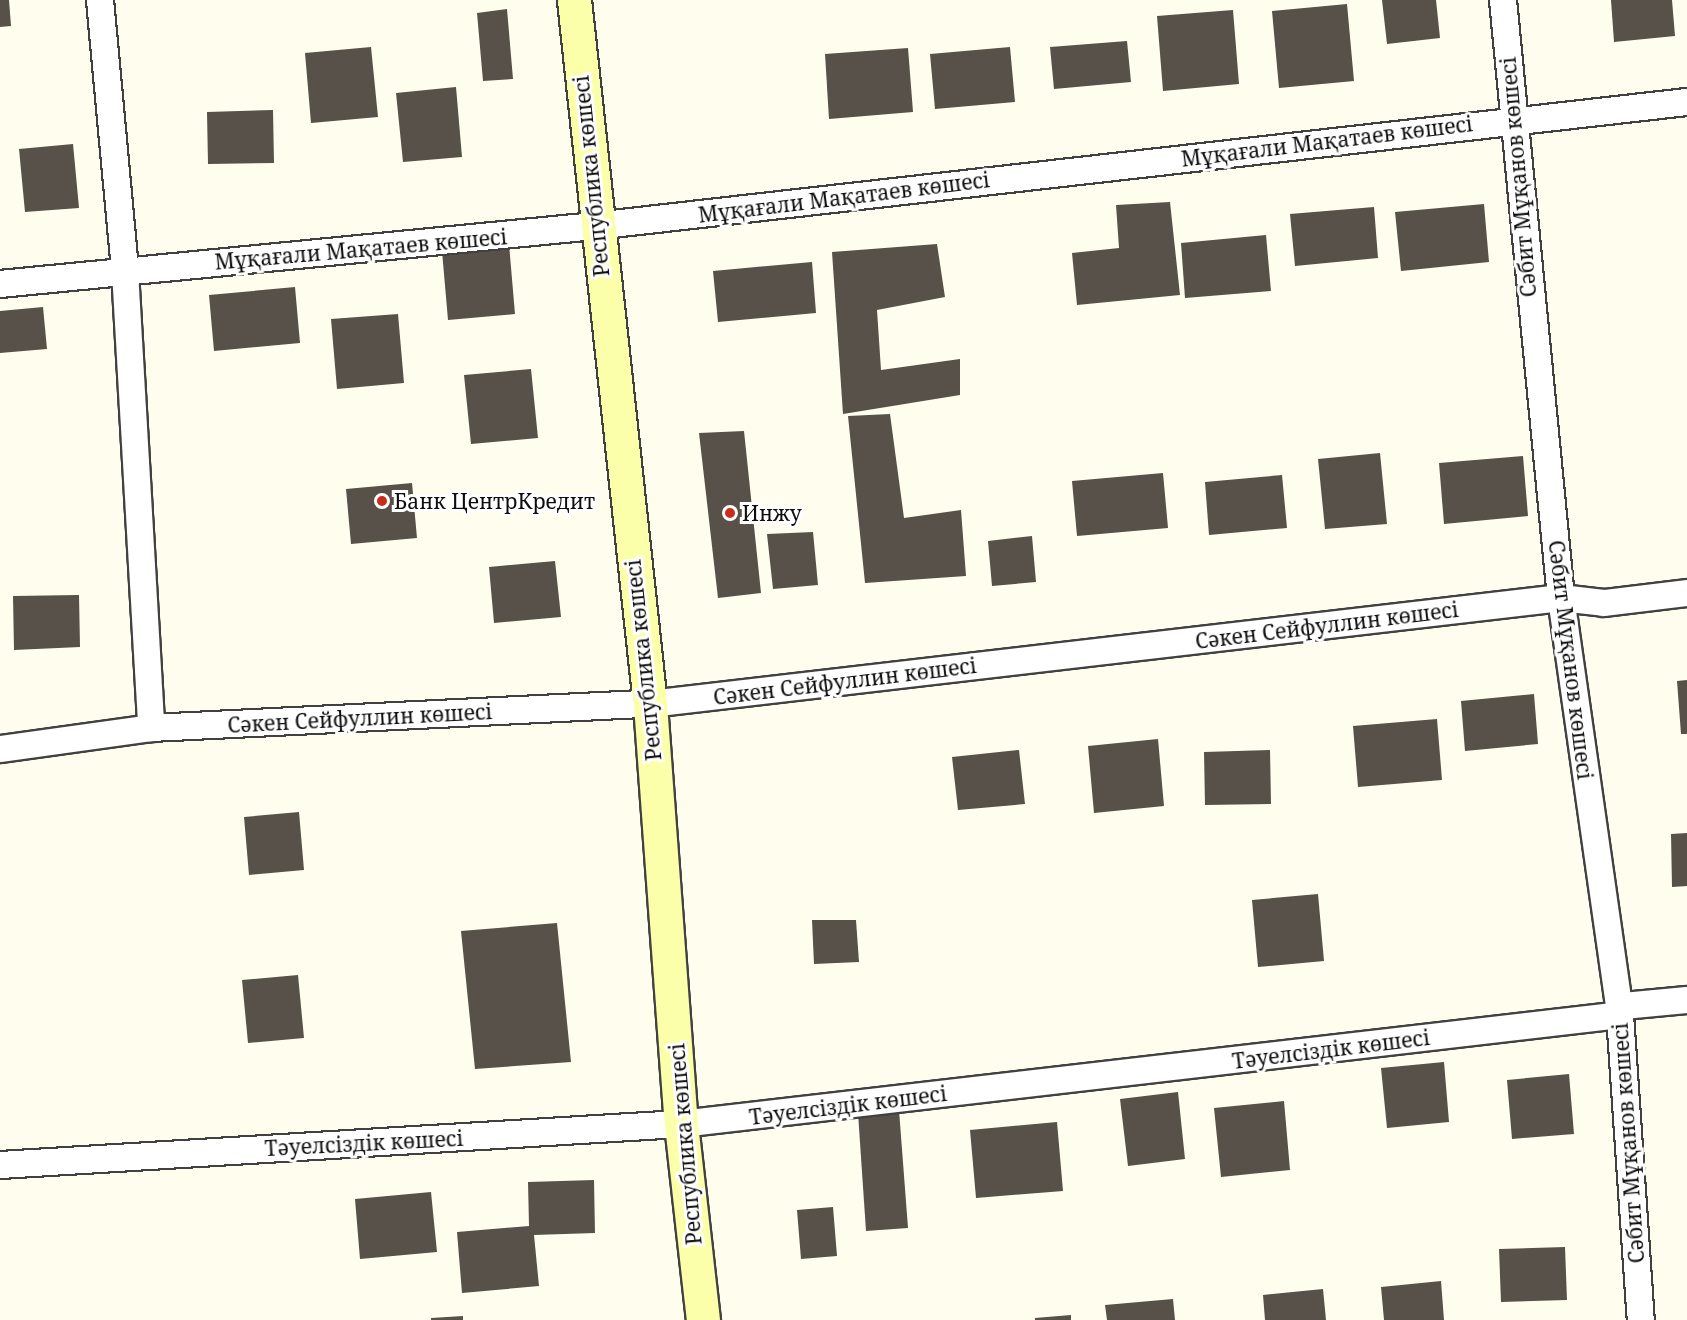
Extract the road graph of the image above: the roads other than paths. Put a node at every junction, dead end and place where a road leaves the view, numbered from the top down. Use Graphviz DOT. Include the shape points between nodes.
graph roads {
  1 [pos="100,0"];
  2 [pos="574,0"];
  3 [pos="1503,0"];
  4 [pos="1687,102"];
  5 [pos="1511,120"];
  6 [pos="595,226"];
  7 [pos="125,271"];
  8 [pos="0,284"];
  9 [pos="1687,593"];
  10 [pos="1561,598"];
  11 [pos="650,704"];
  12 [pos="151,728"];
  13 [pos="0,749"];
  14 [pos="1687,1000"];
  15 [pos="1620,1015"];
  16 [pos="681,1125"];
  17 [pos="0,1165"];
  18 [pos="703,1320"];
  19 [pos="1641,1320"];
  1 -- 7 [label="street"];
  2 -- 6 [label="street, Республика көшесі"];
  3 -- 5 [label="street, Сәбит Мұқанов көшесі"];
  4 -- 5 [label="street, Мұқағали Мақатаев көшесі"];
  5 -- 6 [label="street, Мұқағали Мақатаев көшесі"];
  5 -- 10 [label="street, Сәбит Мұқанов көшесі"];
  6 -- 7 [label="street, Мұқағали Мақатаев көшесі"];
  6 -- 11 [label="street, Республика көшесі"];
  7 -- 8 [label="street, Мұқағали Мақатаев көшесі"];
  7 -- 12 [label="street"];
  9 -- 10 [label="street, Сәкен Сейфуллин көшесі" via="1605,603"];
  10 -- 11 [label="street, Сәкен Сейфуллин көшесі"];
  10 -- 15 [label="street, Сәбит Мұқанов көшесі"];
  11 -- 12 [label="street, Сәкен Сейфуллин көшесі"];
  11 -- 16 [label="street, Республика көшесі"];
  12 -- 13 [label="street, Сәкен Сейфуллин көшесі"];
  14 -- 15 [label="street, Тәуелсіздік көшесі" via="1623,1006"];
  15 -- 16 [label="street, Тәуелсіздік көшесі"];
  15 -- 19 [label="street, Сәбит Мұқанов көшесі"];
  16 -- 17 [label="street, Тәуелсіздік көшесі"];
  16 -- 18 [label="street, Республика көшесі"];
}
